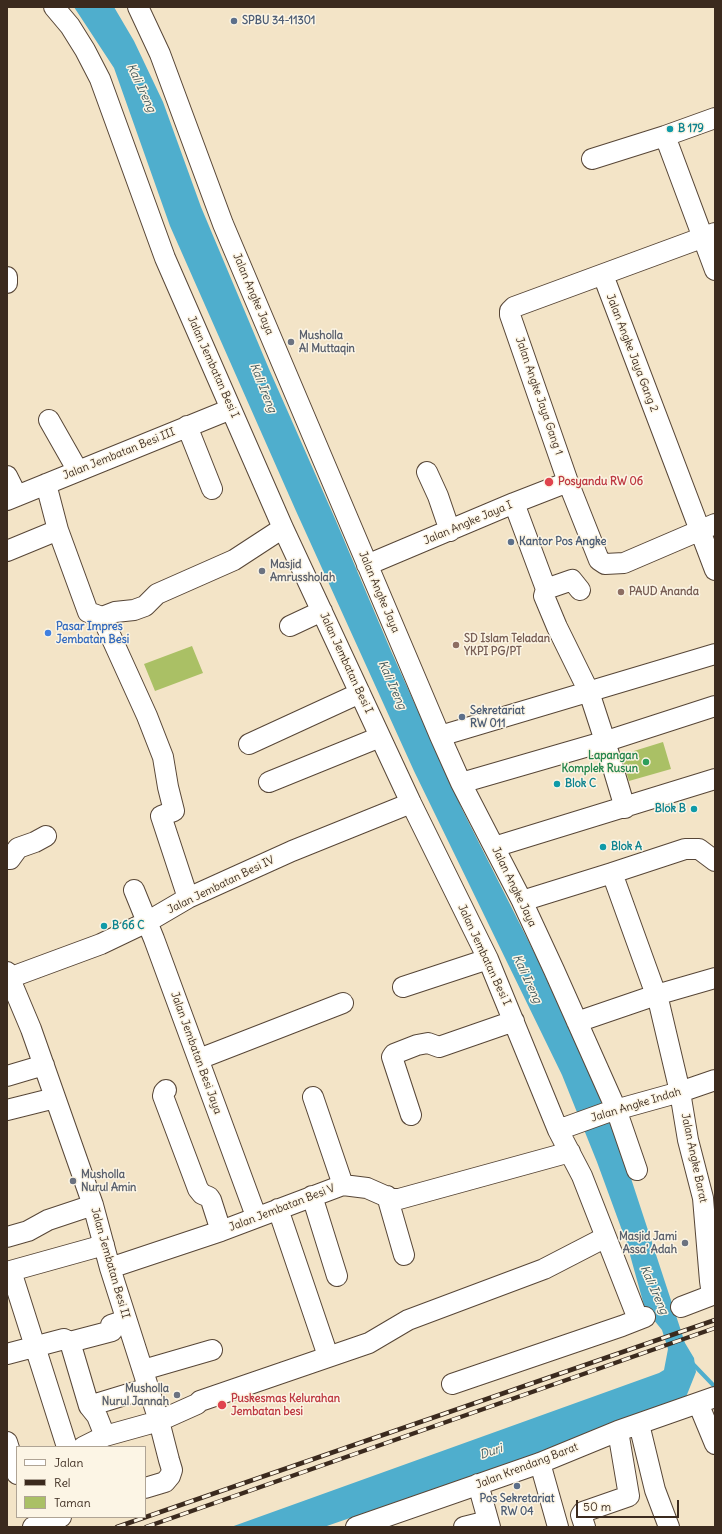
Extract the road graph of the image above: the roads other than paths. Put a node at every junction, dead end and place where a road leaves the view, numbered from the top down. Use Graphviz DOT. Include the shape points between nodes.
graph roads {
  1 [pos="54,7"];
  2 [pos="138,7"];
  3 [pos="715,118"];
  4 [pos="665,136"];
  5 [pos="592,159"];
  6 [pos="709,235"];
  7 [pos="715,270"];
  8 [pos="603,275"];
  9 [pos="7,277"];
  10 [pos="7,283"];
  11 [pos="231,408"];
  12 [pos="49,420"];
  13 [pos="187,426"];
  14 [pos="78,471"];
  15 [pos="427,472"];
  16 [pos="7,476"];
  17 [pos="568,482"];
  18 [pos="46,484"];
  19 [pos="212,489"];
  20 [pos="12,498"];
  21 [pos="514,503"];
  22 [pos="707,527"];
  23 [pos="283,528"];
  24 [pos="58,530"];
  25 [pos="450,531"];
  26 [pos="7,551"];
  27 [pos="367,565"];
  28 [pos="715,570"];
  29 [pos="546,589"];
  30 [pos="580,590"];
  31 [pos="322,611"];
  32 [pos="102,617"];
  33 [pos="290,626"];
  34 [pos="715,654"];
  35 [pos="589,692"];
  36 [pos="360,693"];
  37 [pos="715,706"];
  38 [pos="440,736"];
  39 [pos="380,737"];
  40 [pos="605,741"];
  41 [pos="249,744"];
  42 [pos="715,779"];
  43 [pos="269,782"];
  44 [pos="461,783"];
  45 [pos="411,803"];
  46 [pos="625,808"];
  47 [pos="46,836"];
  48 [pos="494,847"];
  49 [pos="7,860"];
  50 [pos="715,861"];
  51 [pos="612,874"];
  52 [pos="134,890"];
  53 [pos="188,898"];
  54 [pos="522,902"];
  55 [pos="147,922"];
  56 [pos="488,959"];
  57 [pos="8,975"];
  58 [pos="715,978"];
  59 [pos="403,987"];
  60 [pos="656,995"];
  61 [pos="343,1003"];
  62 [pos="514,1021"];
  63 [pos="577,1022"];
  64 [pos="198,1059"];
  65 [pos="44,1065"];
  66 [pos="7,1076"];
  67 [pos="715,1080"];
  68 [pos="166,1090"];
  69 [pos="680,1092"];
  70 [pos="313,1097"];
  71 [pos="56,1098"];
  72 [pos="7,1110"];
  73 [pos="612,1111"];
  74 [pos="411,1115"];
  75 [pos="562,1129"];
  76 [pos="570,1152"];
  77 [pos="637,1170"];
  78 [pos="343,1184"];
  79 [pos="312,1196"];
  80 [pos="387,1196"];
  81 [pos="93,1205"];
  82 [pos="278,1208"];
  83 [pos="256,1216"];
  84 [pos="221,1231"];
  85 [pos="606,1236"];
  86 [pos="7,1237"];
  87 [pos="104,1245"];
  88 [pos="404,1255"];
  89 [pos="110,1268"];
  90 [pos="9,1272"];
  91 [pos="337,1276"];
  92 [pos="715,1294"];
  93 [pos="681,1307"];
  94 [pos="126,1320"];
  95 [pos="70,1342"];
  96 [pos="36,1347"];
  97 [pos="212,1350"];
  98 [pos="7,1354"];
  99 [pos="328,1356"];
  100 [pos="146,1379"];
  101 [pos="452,1384"];
  102 [pos="706,1400"];
  103 [pos="89,1406"];
  104 [pos="159,1421"];
  105 [pos="639,1424"];
  106 [pos="618,1431"];
  107 [pos="105,1436"];
  108 [pos="7,1442"];
  109 [pos="715,1444"];
  110 [pos="67,1446"];
  111 [pos="85,1446"];
  112 [pos="540,1463"];
  113 [pos="16,1471"];
  114 [pos="478,1484"];
  115 [pos="146,1488"];
  116 [pos="58,1518"];
  117 [pos="397,1520"];
  118 [pos="489,1524"];
  119 [pos="33,1527"];
  120 [pos="356,1527"];
  121 [pos="464,1527"];
  122 [pos="558,1527"];
  123 [pos="585,1527"];
  124 [pos="669,1527"];
  1 -- 11 [label="street, Jalan Jembatan Besi I" via="70,26 100,79 165,258"];
  2 -- 27 [label="street, Jalan Angke Jaya" via="160,54 223,224"];
  3 -- 4 [label="street"];
  4 -- 5 [label="street"];
  4 -- 6 [label="street"];
  6 -- 7 [label="street"];
  6 -- 8 [label="street"];
  8 -- 17 [label="street, Jalan Angke Jaya Gang 1" via="514,307 510,311"];
  8 -- 22 [label="street, Jalan Angke Jaya Gang 2"];
  9 -- 10 [label="street"];
  11 -- 13 [label="street, Jalan Jembatan Besi III"];
  11 -- 23 [label="street, Jalan Jembatan Besi I"];
  12 -- 14 [label="street"];
  13 -- 14 [label="street, Jalan Jembatan Besi III"];
  13 -- 19 [label="street"];
  14 -- 18 [label="street, Jalan Jembatan Besi III"];
  15 -- 25 [label="street"];
  16 -- 20 [label="street"];
  17 -- 21 [label="street, Jalan Angke Jaya I"];
  17 -- 22 [label="street, Jalan Angke Jaya Gang 1" via="599,560 605,564 624,563"];
  18 -- 20 [label="street, Jalan Jembatan Besi III"];
  18 -- 24 [label="street"];
  21 -- 25 [label="street, Jalan Angke Jaya I"];
  21 -- 29 [label="street"];
  22 -- 28 [label="street, Jalan Angke Jaya Gang 2"];
  23 -- 31 [label="street, Jalan Jembatan Besi I"];
  23 -- 32 [label="street" via="234,560 157,594 145,606"];
  24 -- 26 [label="street"];
  24 -- 32 [label="street" via="88,612"];
  25 -- 27 [label="street, Jalan Angke Jaya I"];
  27 -- 38 [label="street, Jalan Angke Jaya"];
  29 -- 30 [label="street" via="572,580"];
  29 -- 35 [label="street" via="544,596"];
  31 -- 33 [label="street"];
  31 -- 36 [label="street, Jalan Jembatan Besi I"];
  32 -- 53 [label="street" via="163,757 174,811 161,816"];
  34 -- 35 [label="street"];
  35 -- 38 [label="street"];
  35 -- 40 [label="street"];
  36 -- 39 [label="street, Jalan Jembatan Besi I"];
  36 -- 41 [label="street"];
  37 -- 40 [label="street"];
  38 -- 44 [label="street, Jalan Angke Jaya"];
  39 -- 43 [label="street"];
  39 -- 45 [label="street, Jalan Jembatan Besi I"];
  40 -- 44 [label="street"];
  40 -- 46 [label="street"];
  42 -- 46 [label="street"];
  44 -- 48 [label="street, Jalan Angke Jaya"];
  45 -- 53 [label="street, Jalan Jembatan Besi IV" via="292,851"];
  45 -- 56 [label="street, Jalan Jembatan Besi I"];
  46 -- 48 [label="street"];
  47 -- 49 [label="street" via="18,848"];
  48 -- 54 [label="street, Jalan Angke Jaya"];
  50 -- 51 [label="street" via="699,849 685,849"];
  51 -- 54 [label="street"];
  51 -- 60 [label="street, Jalan Angke Barat"];
  52 -- 55 [label="street, Jalan Jembatan Besi Jaya"];
  53 -- 55 [label="street, Jalan Jembatan Besi IV"];
  54 -- 63 [label="street, Jalan Angke Jaya"];
  55 -- 57 [label="street, Jalan Jembatan Besi IV" via="87,950"];
  55 -- 64 [label="street, Jalan Jembatan Besi Jaya"];
  56 -- 59 [label="street"];
  56 -- 62 [label="street, Jalan Jembatan Besi I"];
  57 -- 65 [label="street, Jalan Jembatan Besi II"];
  58 -- 60 [label="street"];
  60 -- 63 [label="street"];
  60 -- 69 [label="street, Jalan Angke Barat"];
  61 -- 64 [label="street"];
  62 -- 74 [label="street" via="439,1047 428,1043 394,1054 392,1057"];
  62 -- 75 [label="street, Jalan Jembatan Besi I"];
  63 -- 73 [label="street, Jalan Angke Jaya"];
  64 -- 83 [label="street, Jalan Jembatan Besi Jaya"];
  65 -- 66 [label="street"];
  65 -- 71 [label="street, Jalan Jembatan Besi II"];
  67 -- 69 [label="street, Jalan Angke Indah"];
  68 -- 84 [label="street" via="163,1096 198,1189 211,1200"];
  69 -- 73 [label="street, Jalan Angke Indah"];
  69 -- 92 [label="street, Jalan Angke Barat" via="688,1140 703,1198 710,1281"];
  70 -- 78 [label="street"];
  71 -- 72 [label="street"];
  71 -- 81 [label="street, Jalan Jembatan Besi II"];
  73 -- 75 [label="street, Jalan Angke Indah"];
  73 -- 77 [label="street, Jalan Angke Jaya"];
  75 -- 76 [label="street, Jalan Jembatan Besi I"];
  76 -- 80 [label="street, Jalan Jembatan Besi V" via="410,1197 399,1199"];
  76 -- 85 [label="street, Jalan Jembatan Besi I"];
  78 -- 79 [label="street, Jalan Jembatan Besi V"];
  78 -- 80 [label="street, Jalan Jembatan Besi V" via="367,1188"];
  79 -- 82 [label="street, Jalan Jembatan Besi V"];
  79 -- 91 [label="street"];
  80 -- 88 [label="street"];
  81 -- 86 [label="street"];
  81 -- 87 [label="street, Jalan Jembatan Besi II"];
  82 -- 83 [label="street, Jalan Jembatan Besi V"];
  82 -- 99 [label="street"];
  83 -- 84 [label="street, Jalan Jembatan Besi V"];
  84 -- 89 [label="street, Jalan Jembatan Besi V"];
  85 -- 99 [label="street" via="544,1269 408,1320 369,1343"];
  85 -- 101 [label="street, Jalan Jembatan Besi I" via="642,1318"];
  87 -- 89 [label="street, Jalan Jembatan Besi II"];
  87 -- 90 [label="street"];
  89 -- 94 [label="street, Jalan Jembatan Besi II"];
  90 -- 96 [label="street"];
  92 -- 93 [label="street"];
  94 -- 95 [label="street" via="111,1325 112,1331"];
  94 -- 100 [label="street, Jalan Jembatan Besi II"];
  95 -- 96 [label="street" via="64,1339"];
  95 -- 103 [label="street"];
  96 -- 98 [label="street"];
  96 -- 110 [label="street"];
  97 -- 100 [label="street"];
  99 -- 104 [label="street" via="200,1401"];
  100 -- 103 [label="street"];
  100 -- 104 [label="street, Jalan Jembatan Besi II"];
  102 -- 105 [label="street, Jalan Krendang Barat"];
  102 -- 109 [label="street"];
  103 -- 107 [label="street" via="97,1416"];
  104 -- 107 [label="street"];
  104 -- 115 [label="street, Jalan Jembatan Besi II" via="172,1470 165,1482"];
  105 -- 106 [label="street, Jalan Krendang Barat"];
  105 -- 124 [label="street" via="655,1490"];
  106 -- 112 [label="street, Jalan Krendang Barat"];
  106 -- 123 [label="street" via="629,1496 583,1512 581,1515"];
  107 -- 111 [label="street"];
  108 -- 113 [label="street"];
  112 -- 114 [label="street, Jalan Krendang Barat"];
  112 -- 122 [label="street"];
  114 -- 117 [label="street, Jalan Krendang Barat"];
  114 -- 118 [label="street"];
  116 -- 119 [label="street"];
  117 -- 120 [label="street, Jalan Krendang Barat"];
  118 -- 121 [label="street"];
}
